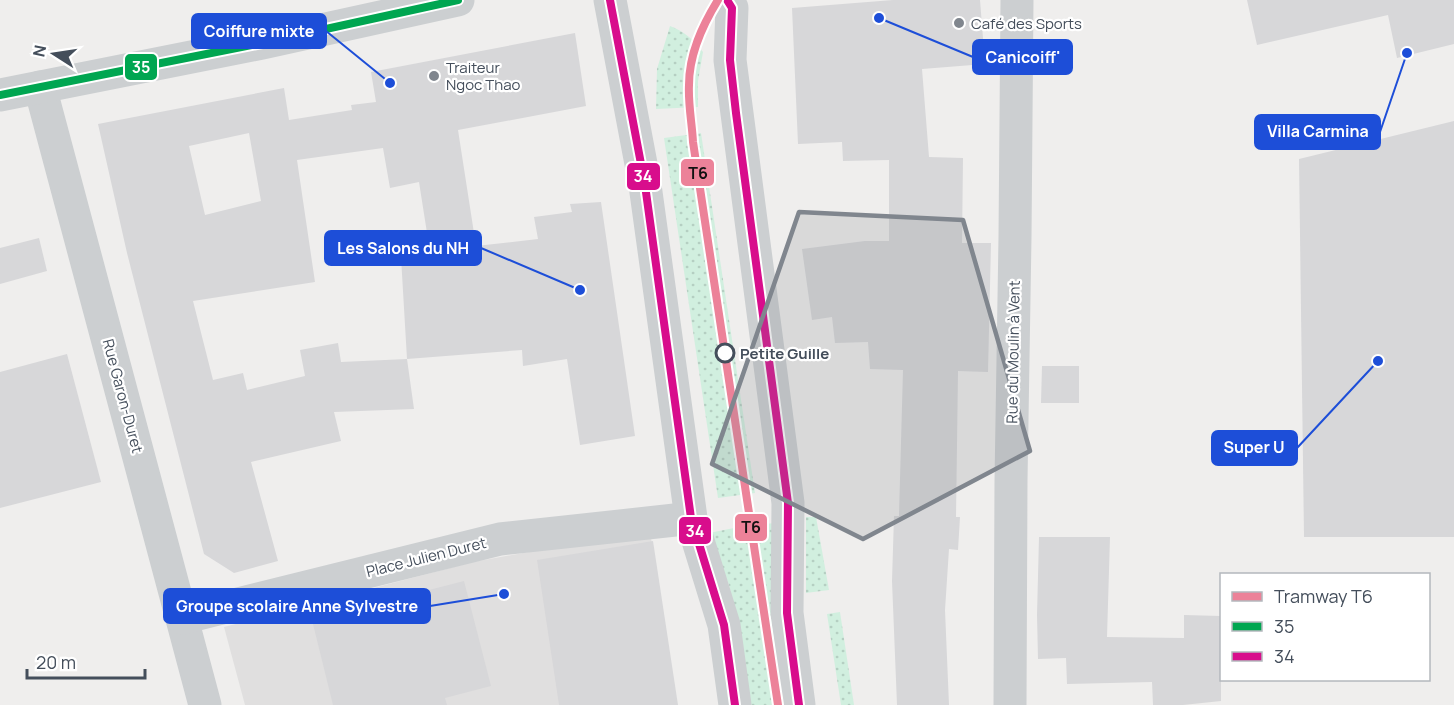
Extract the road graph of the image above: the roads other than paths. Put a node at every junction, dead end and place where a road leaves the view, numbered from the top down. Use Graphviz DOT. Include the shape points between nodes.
graph roads {
  1 [pos="458,0"];
  2 [pos="610,0"];
  3 [pos="1017,0"];
  4 [pos="727,2"];
  5 [pos="40,87"];
  6 [pos="0,95"];
  7 [pos="675,520"];
  8 [pos="182,618"];
  9 [pos="205,705"];
  10 [pos="735,705"];
  11 [pos="799,705"];
  12 [pos="1010,705"];
  1 -- 5 [label="street"];
  2 -- 10 [label="street" via="645,185 691,518 723,625"];
  3 -- 12 [label="street, Rue du Moulin à Vent"];
  4 -- 11 [label="street" via="733,92 788,504 786,613"];
  5 -- 6 [label="street"];
  5 -- 8 [label="street, Rue Garon-Duret"];
  7 -- 8 [label="street, Place Julien Duret" via="500,538"];
  8 -- 9 [label="street, Rue Garon-Duret"];
}
